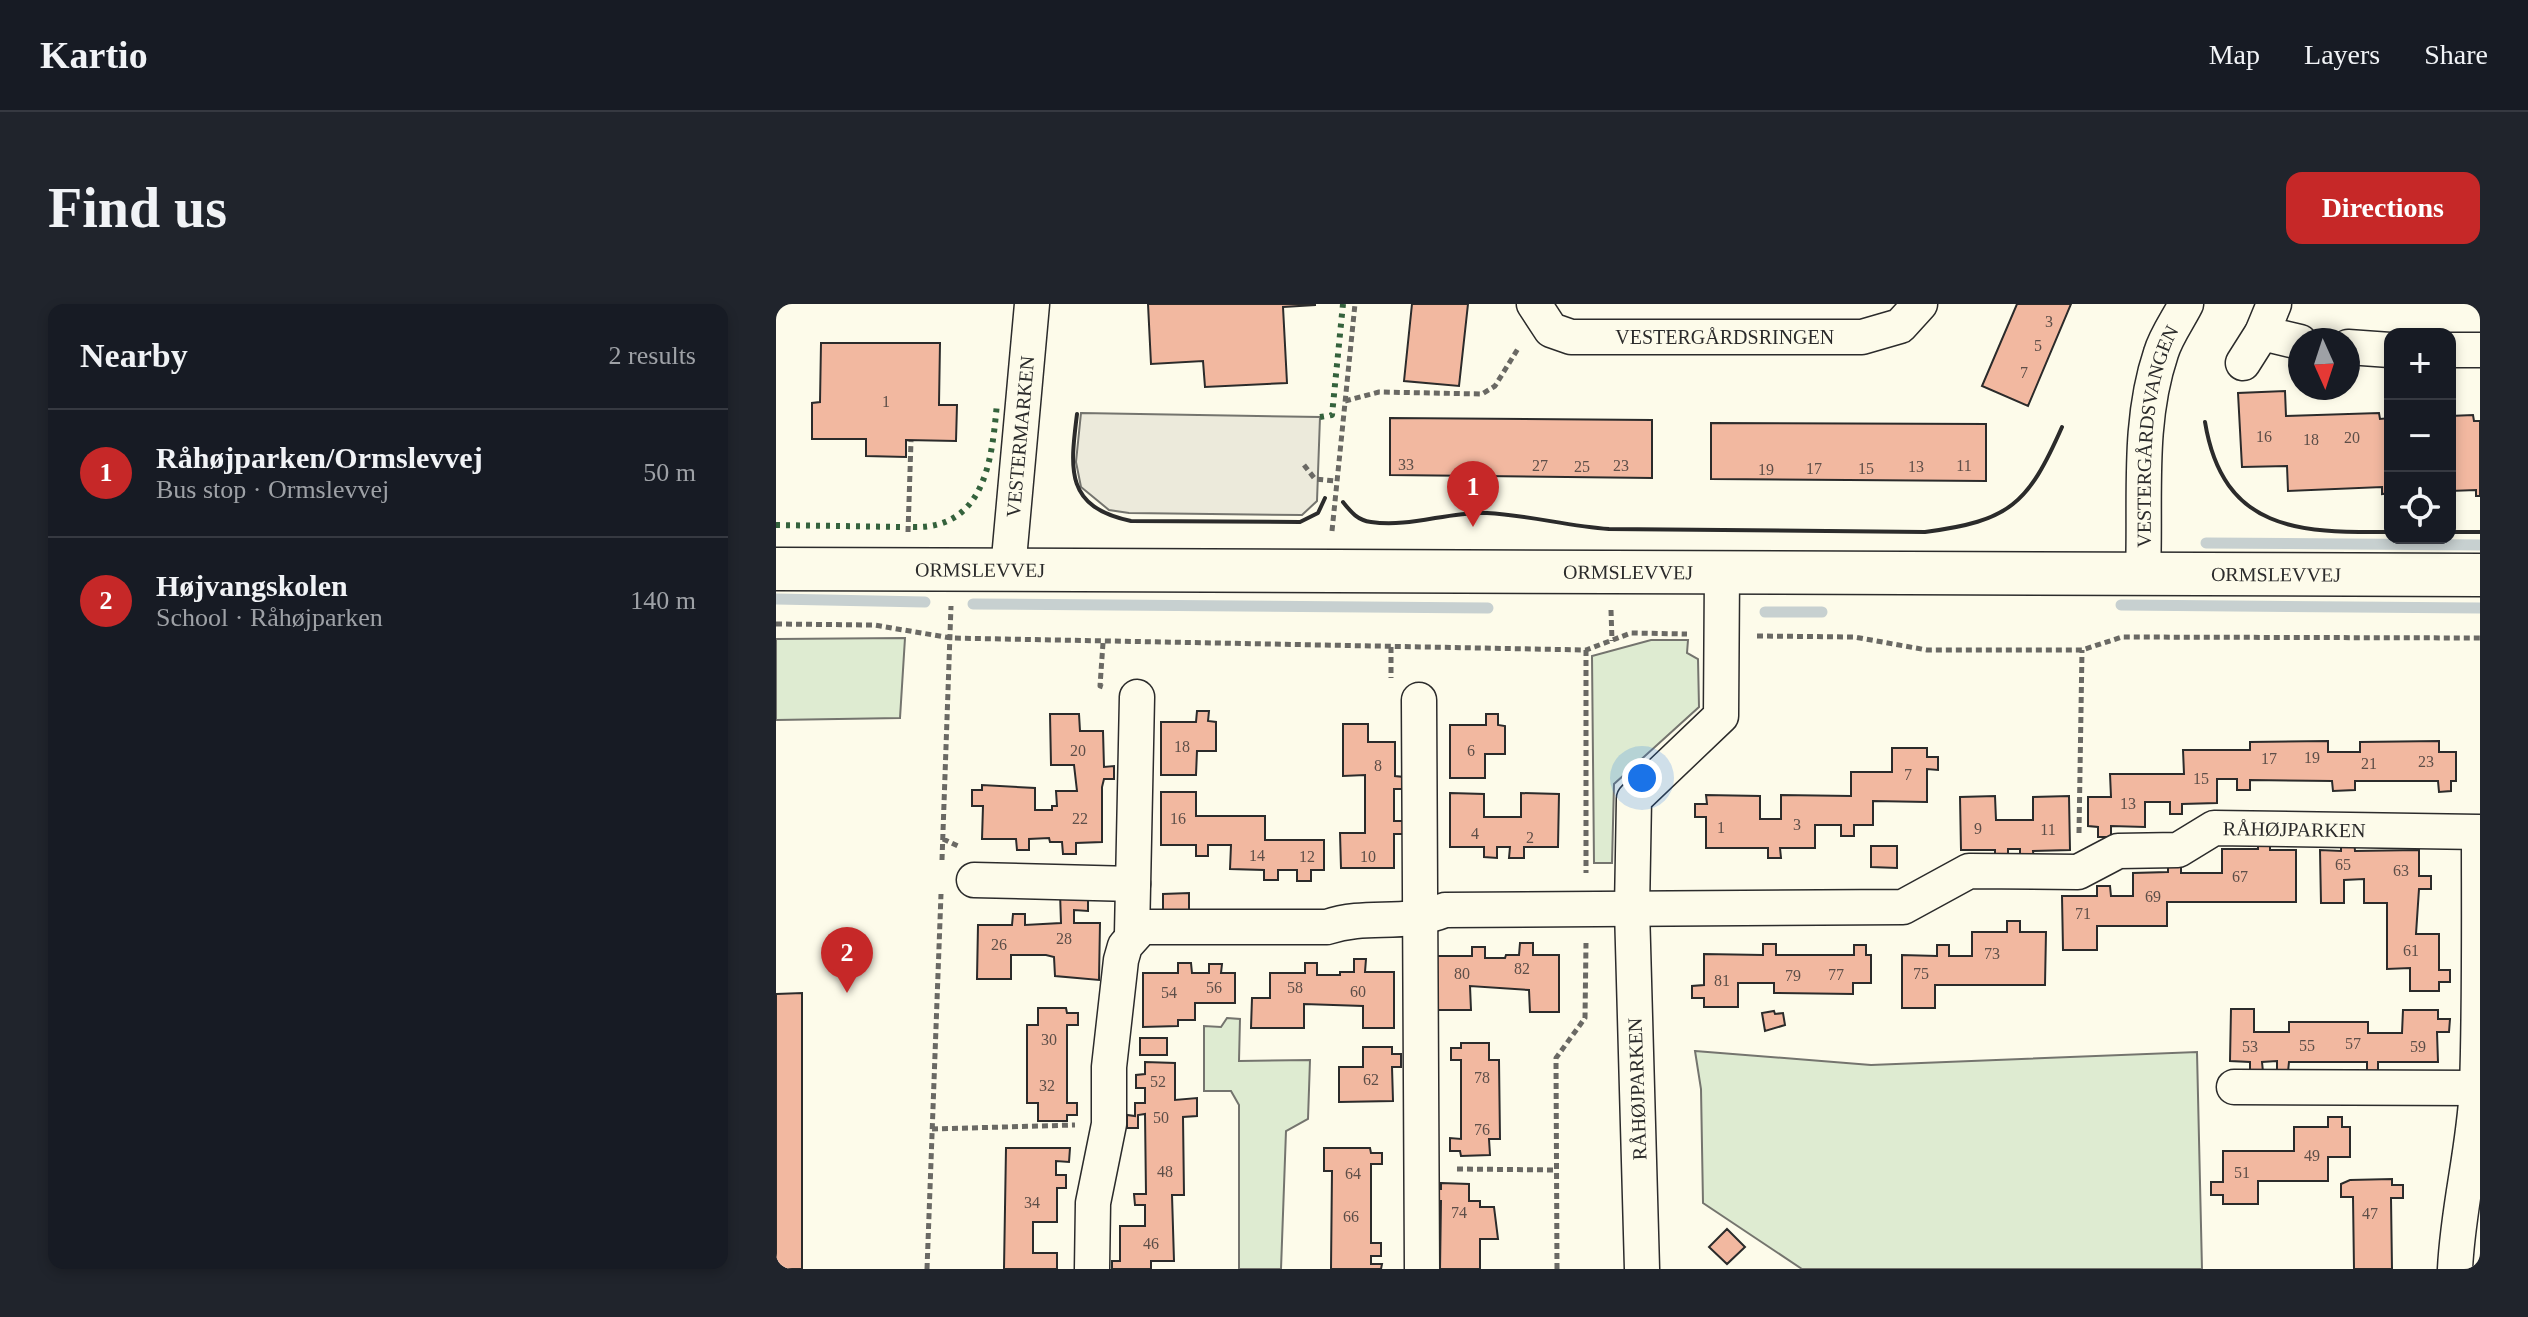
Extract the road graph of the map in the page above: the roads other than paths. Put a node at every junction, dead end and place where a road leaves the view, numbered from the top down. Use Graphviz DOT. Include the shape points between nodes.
graph roads {
  1 [pos="1032,304"];
  2 [pos="1920,304"];
  3 [pos="2186,304"];
  4 [pos="1539,313"];
  5 [pos="2268,318"];
  6 [pos="2288,333"];
  7 [pos="2360,348"];
  8 [pos="2384,350"];
  9 [pos="2456,350"];
  10 [pos="2480,350"];
  11 [pos="2243,363"];
  12 [pos="776,569"];
  13 [pos="1008,570"];
  14 [pos="1722,573"];
  15 [pos="2143,573"];
  16 [pos="2480,575"];
  17 [pos="1137,697"];
  18 [pos="1419,700"];
  19 [pos="974,880"];
  20 [pos="1133,884"];
  21 [pos="1632,909"];
  22 [pos="1421,920"];
  23 [pos="1132,934"];
  24 [pos="2234,1087"];
  25 [pos="2477,1088"];
  26 [pos="1092,1269"];
  27 [pos="1422,1269"];
  28 [pos="1642,1269"];
  29 [pos="2455,1269"];
  1 -- 13 [label="street, VESTERMARKEN"];
  2 -- 4 [label="street, VESTERGÅRDSRINGEN" via="1900,326 1862,337 1571,337 1551,330"];
  3 -- 15 [label="street, VESTERGÅRDSVANGEN" via="2162,350 2150,393"];
  5 -- 6 [label="street"];
  5 -- 11 [label="street"];
  7 -- 8 [label="street"];
  9 -- 10 [label="street"];
  12 -- 13 [label="street, ORMSLEVVEJ"];
  13 -- 14 [label="street, ORMSLEVVEJ"];
  14 -- 15 [label="street, ORMSLEVVEJ"];
  14 -- 21 [label="street, RÅHØJPARKEN" via="1721,716 1634,799"];
  15 -- 16 [label="street, ORMSLEVVEJ"];
  17 -- 20 [label="street"];
  18 -- 22 [label="street"];
  19 -- 20 [label="street"];
  20 -- 23 [label="street"];
  21 -- 22 [label="street, RÅHØJPARKEN" via="1445,910"];
  21 -- 25 [label="street, RÅHØJPARKEN" via="1903,907 1969,871 2078,872 2118,851 2178,850 2214,828 2479,832"];
  21 -- 28 [label="street, RÅHØJPARKEN"];
  22 -- 23 [label="street, RÅHØJPARKEN" via="1348,920 1327,927 1160,925"];
  22 -- 27 [label="street"];
  23 -- 26 [label="street" via="1117,996 1109,1124 1093,1203"];
  24 -- 25 [label="street"];
  25 -- 29 [label="street, RÅHØJPARKEN" via="2458,1211"];
}
